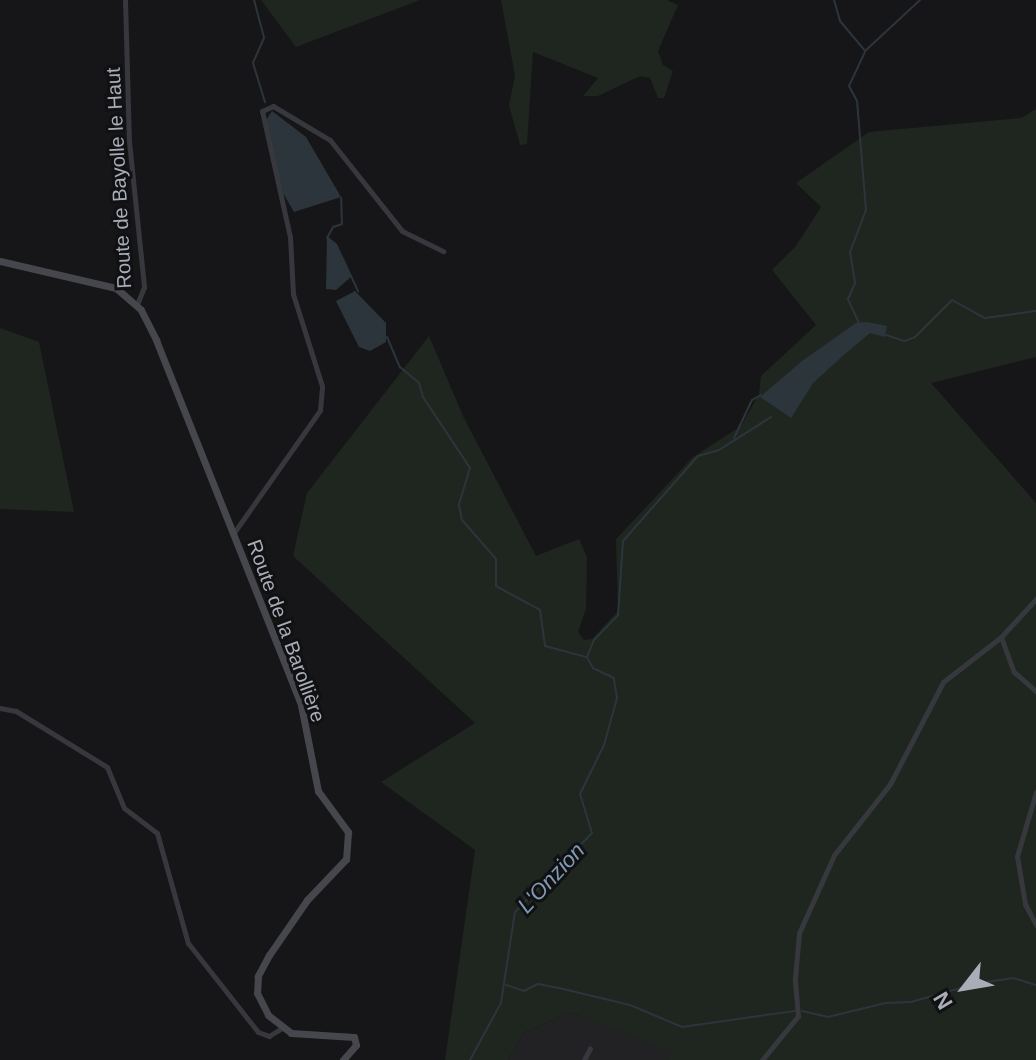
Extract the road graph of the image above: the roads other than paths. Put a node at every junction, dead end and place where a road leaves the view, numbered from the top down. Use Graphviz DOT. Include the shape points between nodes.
graph roads {
  1 [pos="125,0"];
  2 [pos="443,251"];
  3 [pos="0,261"];
  4 [pos="137,304"];
  5 [pos="233,534"];
  6 [pos="1036,599"];
  7 [pos="1001,637"];
  8 [pos="1036,691"];
  9 [pos="0,708"];
  10 [pos="1036,792"];
  11 [pos="1036,925"];
  12 [pos="282,1028"];
  13 [pos="590,1048"];
  14 [pos="343,1060"];
  15 [pos="584,1060"];
  16 [pos="762,1060"];
  1 -- 4 [label="street, Route de Bayolle le Haut" via="129,141 144,287"];
  2 -- 5 [label="street" via="402,231 330,140 273,106 262,111 290,237 293,294 322,386 320,410"];
  3 -- 4 [label="main road" via="116,288"];
  4 -- 5 [label="main road, Route de la Barollière"];
  5 -- 12 [label="main road, Route de la Barollière" via="301,705 318,791 342,822 349,846 346,859 307,900 258,976 257,993"];
  6 -- 7 [label="street"];
  7 -- 8 [label="street" via="1014,672"];
  7 -- 16 [label="street" via="943,682 890,784 848,832 824,872 799,933 798,1016"];
  9 -- 12 [label="street" via="16,711 107,767 124,808 157,833 188,943 258,1032 269,1036"];
  10 -- 11 [label="street" via="1017,856 1025,904"];
  12 -- 14 [label="main road" via="311,1038 354,1037 356,1045"];
  13 -- 15 [label="street"];
}
